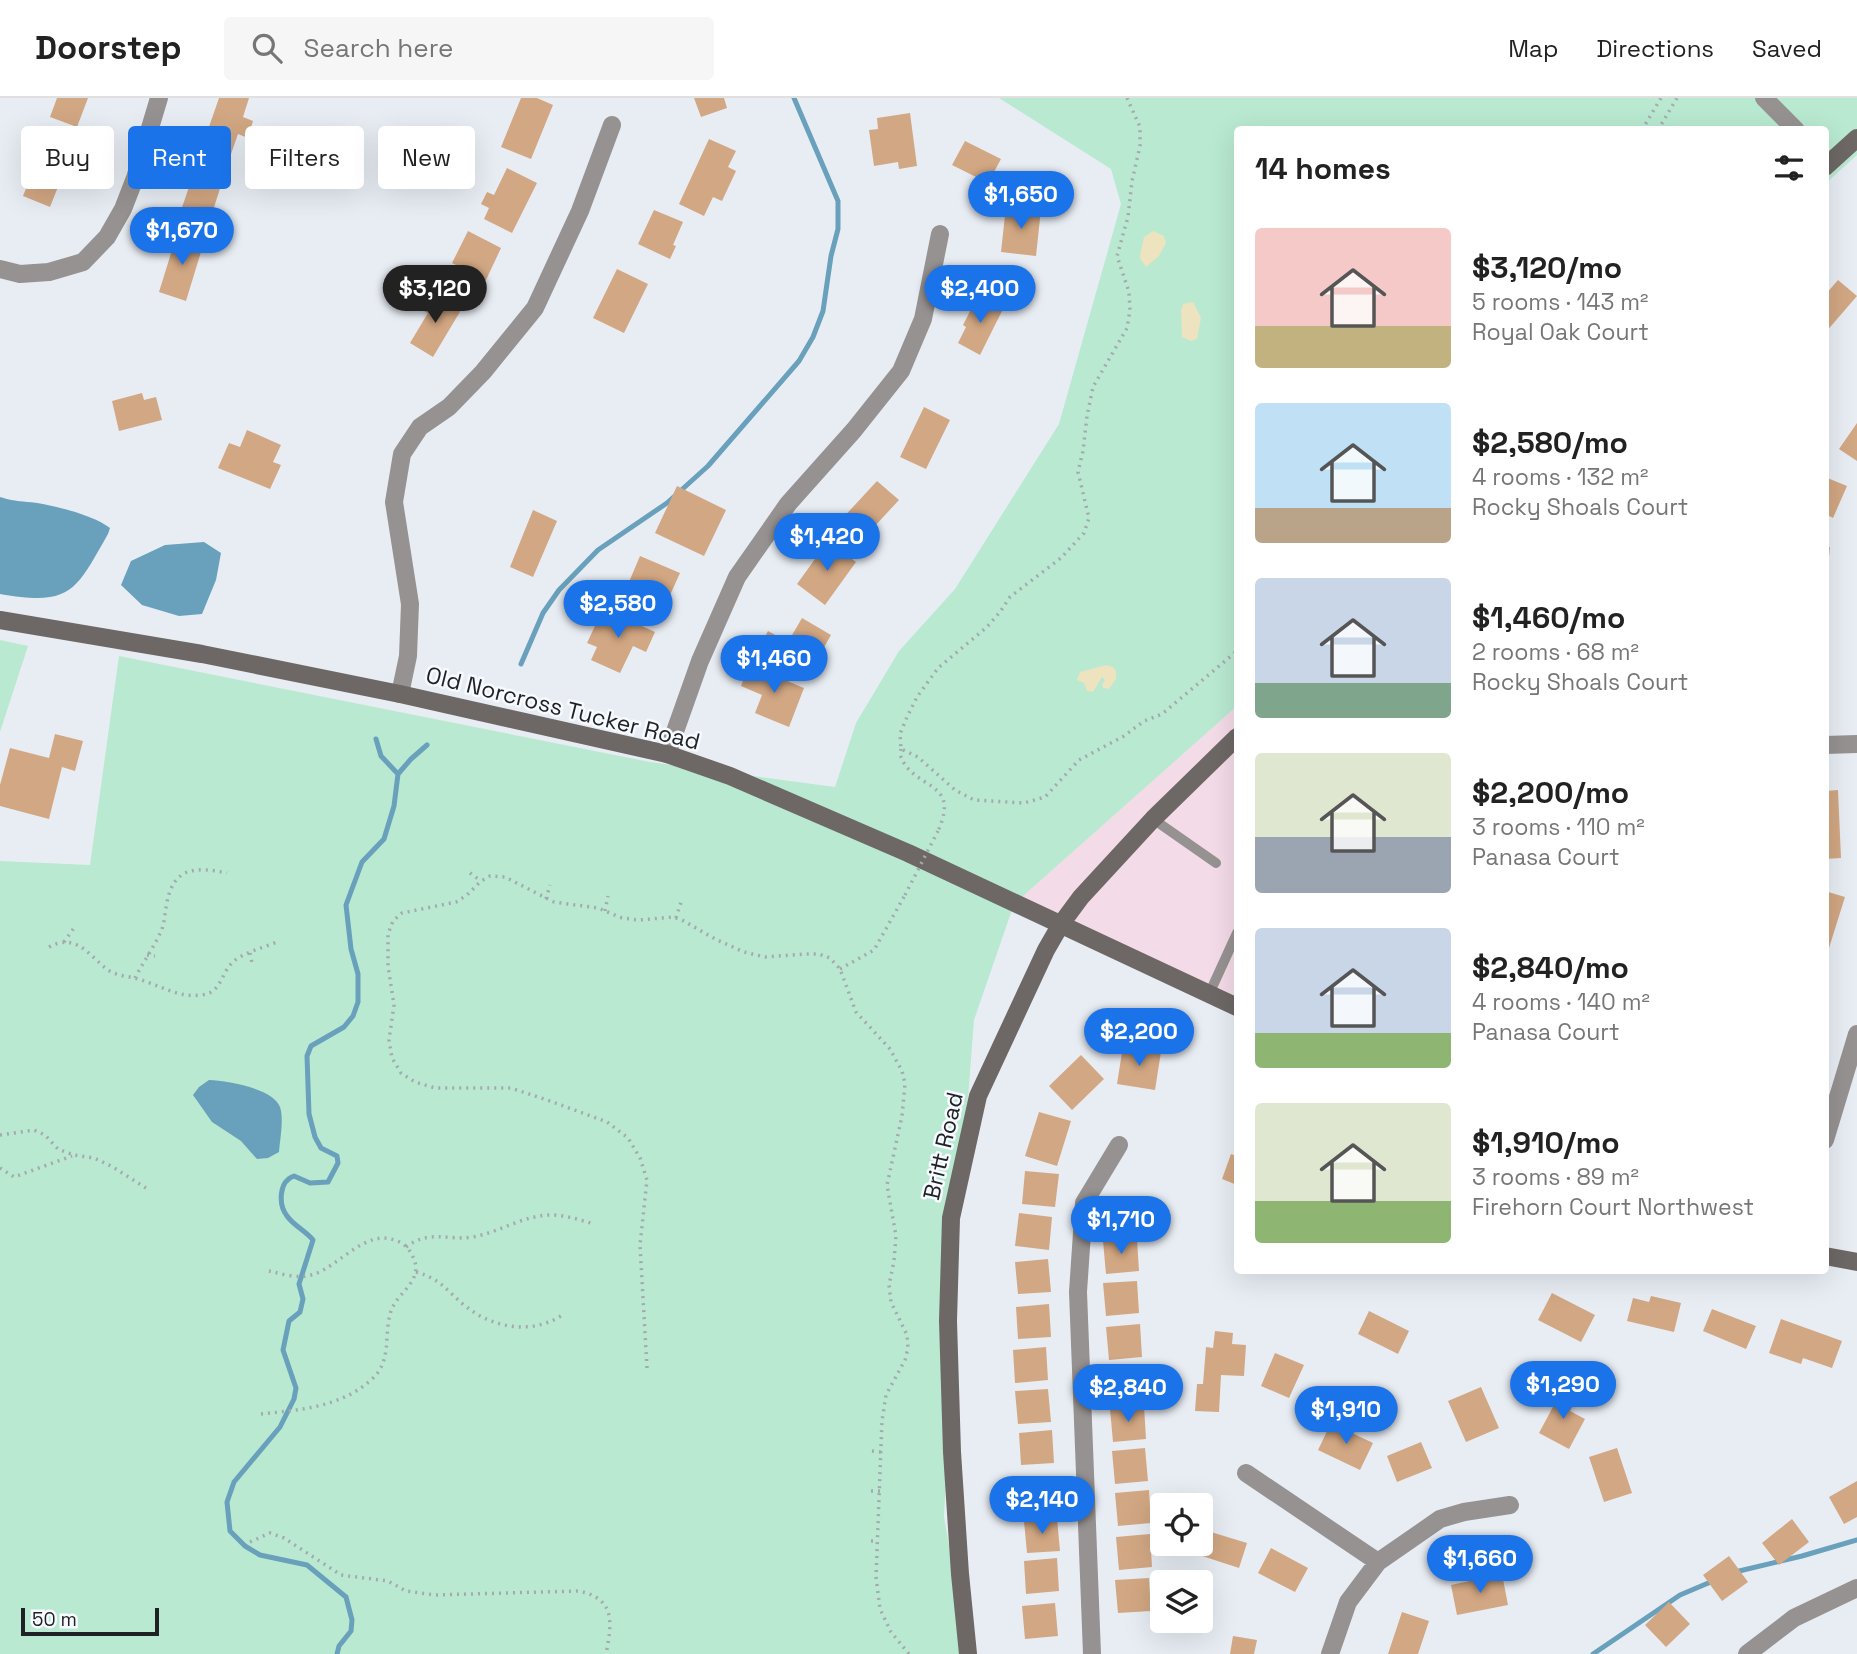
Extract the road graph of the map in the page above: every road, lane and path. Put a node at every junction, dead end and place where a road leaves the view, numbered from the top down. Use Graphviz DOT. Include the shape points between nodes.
graph roads {
  1 [pos="159,98"];
  2 [pos="1127,98"];
  3 [pos="1661,98"];
  4 [pos="1677,98"];
  5 [pos="1764,98"];
  6 [pos="612,125"];
  7 [pos="1644,126"];
  8 [pos="1660,126"];
  9 [pos="1792,126"];
  10 [pos="1857,138"];
  11 [pos="1829,160"];
  12 [pos="940,234"];
  13 [pos="0,269"];
  14 [pos="0,620"];
  15 [pos="1234,654"];
  16 [pos="400,694"];
  17 [pos="1234,740"];
  18 [pos="1857,744"];
  19 [pos="1829,746"];
  20 [pos="901,749"];
  21 [pos="667,754"];
  22 [pos="1153,819"];
  23 [pos="1216,863"];
  24 [pos="227,873"];
  25 [pos="470,873"];
  26 [pos="481,881"];
  27 [pos="550,885"];
  28 [pos="608,896"];
  29 [pos="546,899"];
  30 [pos="681,902"];
  31 [pos="605,911"];
  32 [pos="676,918"];
  33 [pos="1061,924"];
  34 [pos="76,925"];
  35 [pos="1234,940"];
  36 [pos="64,942"];
  37 [pos="276,942"];
  38 [pos="49,947"];
  39 [pos="250,953"];
  40 [pos="147,955"];
  41 [pos="155,956"];
  42 [pos="252,962"];
  43 [pos="840,969"];
  44 [pos="135,978"];
  45 [pos="1210,992"];
  46 [pos="1234,1005"];
  47 [pos="1857,1034"];
  48 [pos="1829,1127"];
  49 [pos="0,1135"];
  50 [pos="1119,1145"];
  51 [pos="74,1155"];
  52 [pos="0,1168"];
  53 [pos="149,1190"];
  54 [pos="593,1224"];
  55 [pos="406,1247"];
  56 [pos="1829,1257"];
  57 [pos="1857,1262"];
  58 [pos="269,1271"];
  59 [pos="416,1272"];
  60 [pos="561,1316"];
  61 [pos="647,1368"];
  62 [pos="261,1414"];
  63 [pos="872,1451"];
  64 [pos="881,1452"];
  65 [pos="1246,1473"];
  66 [pos="871,1491"];
  67 [pos="880,1491"];
  68 [pos="1510,1504"];
  69 [pos="871,1541"];
  70 [pos="878,1541"];
  71 [pos="250,1542"];
  72 [pos="1378,1562"];
  73 [pos="1857,1588"];
  74 [pos="1757,1651"];
  75 [pos="606,1654"];
  76 [pos="909,1654"];
  77 [pos="968,1654"];
  78 [pos="1091,1654"];
  79 [pos="1330,1654"];
  1 -- 13 [label="street" via="135,178 107,237 83,262 49,272 20,274"];
  2 -- 20 [label="path" via="1140,127 1128,217 1117,256 1130,310 1127,328 1093,387 1087,416 1078,472 1089,518 1084,533 938,668 907,717 900,734"];
  3 -- 7 [label="path"];
  4 -- 8 [label="path"];
  5 -- 9 [label="street"];
  6 -- 16 [label="street" via="580,211 535,308 483,372 449,407 421,427 402,454 394,502 410,604 408,656"];
  10 -- 11 [label="street"];
  12 -- 21 [label="street" via="923,319 901,371 788,504 737,577 700,661"];
  14 -- 16 [label="street, Old Norcross Tucker Road"];
  15 -- 20 [label="path" via="1162,714 1079,760 1045,797 1024,803 974,800"];
  16 -- 21 [label="street, Old Norcross Tucker Road"];
  17 -- 22 [label="street, Britt Road"];
  18 -- 19 [label="street"];
  20 -- 43 [label="path, bridge" via="907,768 934,788 946,807 938,831 874,950"];
  21 -- 33 [label="street, Old Norcross Tucker Road" via="768,792"];
  22 -- 23 [label="lane"];
  22 -- 33 [label="street, Britt Road"];
  24 -- 40 [label="path" via="206,868 181,876 170,891 162,930"];
  25 -- 26 [label="path"];
  26 -- 29 [label="path" via="505,877"];
  26 -- 61 [label="path" via="456,902 402,913 393,920 388,934 394,1005 389,1040 392,1058 401,1073 415,1082 457,1090 511,1088 607,1122 628,1138 647,1180 640,1245"];
  27 -- 29 [label="path"];
  28 -- 31 [label="path"];
  29 -- 31 [label="path"];
  30 -- 32 [label="path"];
  31 -- 32 [label="path" via="639,920"];
  32 -- 43 [label="path" via="744,952 765,957 819,954"];
  33 -- 45 [label="street, Old Norcross Tucker Road"];
  33 -- 77 [label="street, Britt Road" via="978,1096 951,1218 952,1452"];
  34 -- 36 [label="path"];
  35 -- 45 [label="lane"];
  36 -- 38 [label="path"];
  36 -- 44 [label="path" via="81,946 109,970"];
  37 -- 39 [label="path"];
  39 -- 42 [label="path"];
  39 -- 44 [label="path" via="231,964 211,994 183,995"];
  40 -- 41 [label="path"];
  40 -- 44 [label="path"];
  43 -- 64 [label="path" via="856,1012 890,1049 905,1084 887,1185 896,1236 891,1302 907,1335 908,1348 886,1395"];
  45 -- 46 [label="street, Old Norcross Tucker Road"];
  47 -- 48 [label="street"];
  49 -- 51 [label="path" via="34,1130"];
  50 -- 78 [label="street" via="1084,1203 1078,1292"];
  51 -- 52 [label="path" via="14,1177"];
  51 -- 53 [label="path" via="94,1158"];
  54 -- 55 [label="path" via="550,1215 476,1236 425,1237"];
  55 -- 58 [label="path" via="384,1238 311,1276"];
  55 -- 59 [label="path"];
  56 -- 57 [label="street"];
  59 -- 60 [label="path" via="436,1278 464,1305 499,1323 535,1328"];
  59 -- 62 [label="path" via="390,1313 386,1358 379,1373 332,1403"];
  63 -- 64 [label="path"];
  64 -- 67 [label="path"];
  65 -- 72 [label="street"];
  66 -- 67 [label="path"];
  67 -- 70 [label="path"];
  68 -- 72 [label="street" via="1440,1519"];
  69 -- 70 [label="path"];
  70 -- 76 [label="path" via="880,1609"];
  71 -- 75 [label="path" via="270,1533 341,1575 388,1581 406,1591 434,1595 589,1593 611,1617"];
  72 -- 79 [label="street" via="1349,1602"];
  73 -- 74 [label="street" via="1794,1618"];
}
